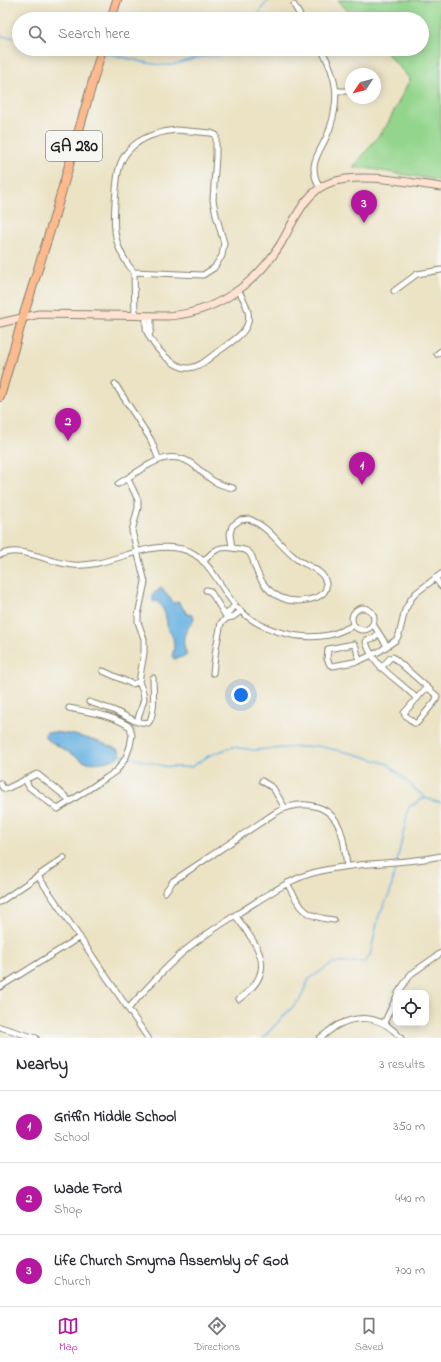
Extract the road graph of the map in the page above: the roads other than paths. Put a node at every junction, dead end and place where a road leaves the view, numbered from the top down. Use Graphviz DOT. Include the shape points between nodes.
graph roads {
  1 [pos="117,0"];
  2 [pos="294,5"];
  3 [pos="113,12"];
  4 [pos="298,12"];
  5 [pos="100,56"];
  6 [pos="324,56"];
  7 [pos="336,91"];
  8 [pos="345,91"];
  9 [pos="441,187"];
  10 [pos="320,188"];
  11 [pos="441,270"];
  12 [pos="134,272"];
  13 [pos="238,290"];
  14 [pos="394,291"];
  15 [pos="134,316"];
  16 [pos="148,316"];
  17 [pos="23,317"];
  18 [pos="0,323"];
  19 [pos="115,384"];
  20 [pos="0,397"];
  21 [pos="159,460"];
  22 [pos="128,479"];
  23 [pos="118,484"];
  24 [pos="233,488"];
  25 [pos="232,548"];
  26 [pos="138,552"];
  27 [pos="0,555"];
  28 [pos="203,562"];
  29 [pos="441,574"];
  30 [pos="434,578"];
  31 [pos="441,586"];
  32 [pos="206,590"];
  33 [pos="235,605"];
  34 [pos="241,611"];
  35 [pos="227,618"];
  36 [pos="373,624"];
  37 [pos="354,625"];
  38 [pos="364,630"];
  39 [pos="378,633"];
  40 [pos="367,640"];
  41 [pos="387,646"];
  42 [pos="371,654"];
  43 [pos="359,661"];
  44 [pos="382,668"];
  45 [pos="103,671"];
  46 [pos="213,673"];
  47 [pos="154,678"];
  48 [pos="140,682"];
  49 [pos="427,687"];
  50 [pos="417,699"];
  51 [pos="88,702"];
  52 [pos="69,708"];
  53 [pos="137,722"];
  54 [pos="25,779"];
  55 [pos="262,781"];
  56 [pos="1,787"];
  57 [pos="69,802"];
  58 [pos="285,808"];
  59 [pos="441,856"];
  60 [pos="64,858"];
  61 [pos="347,866"];
  62 [pos="38,876"];
  63 [pos="288,883"];
  64 [pos="165,892"];
  65 [pos="0,902"];
  66 [pos="235,915"];
  67 [pos="334,920"];
  68 [pos="80,937"];
  69 [pos="441,953"];
  70 [pos="0,987"];
  71 [pos="400,990"];
  72 [pos="239,999"];
  73 [pos="393,1004"];
  74 [pos="128,1009"];
  75 [pos="384,1023"];
  76 [pos="0,1027"];
  77 [pos="36,1038"];
  78 [pos="148,1038"];
  79 [pos="320,1038"];
  80 [pos="401,1038"];
  1 -- 3 [label="main road"];
  2 -- 4 [label="street"];
  5 -- 17 [label="main road, GA 280"];
  6 -- 7 [label="street" via="332,71"];
  7 -- 8 [label="street"];
  7 -- 10 [label="street" via="330,130 314,161 314,172"];
  9 -- 10 [label="street" via="355,178 335,181"];
  10 -- 13 [label="street" via="302,206 269,262"];
  11 -- 14 [label="street" via="417,274"];
  12 -- 12 [label="street" via="121,254 114,225 117,175 124,156 137,143 161,132 176,130 215,134 217,136 213,200 224,243 220,260 214,268 203,275"];
  12 -- 15 [label="street"];
  13 -- 16 [label="street" via="216,304 197,311 178,316"];
  13 -- 16 [label="street" via="249,312 246,329 198,365 187,368 177,365 155,346 146,331"];
  15 -- 16 [label="street"];
  15 -- 17 [label="street" via="39,314"];
  17 -- 18 [label="street"];
  17 -- 20 [label="main road, GA 280"];
  19 -- 21 [label="street" via="151,440"];
  21 -- 22 [label="street"];
  21 -- 24 [label="street" via="172,457 185,459 216,483"];
  22 -- 23 [label="street"];
  22 -- 26 [label="street" via="138,500 132,531"];
  25 -- 25 [label="street" via="247,551 252,556 259,576 273,594 306,601 316,599 324,591 326,582 320,573 298,560 257,522 249,519 240,520 232,526"];
  25 -- 28 [label="street" via="223,547 212,552"];
  26 -- 27 [label="street" via="79,566 57,563 19,552"];
  26 -- 28 [label="street" via="159,547 184,549"];
  26 -- 48 [label="street" via="145,582 138,615 144,639"];
  28 -- 33 [label="street"];
  29 -- 30 [label="street"];
  30 -- 31 [label="street"];
  30 -- 41 [label="street" via="411,598 405,610 399,635"];
  32 -- 35 [label="street" via="210,591"];
  33 -- 34 [label="street"];
  33 -- 35 [label="street"];
  34 -- 35 [label="street"];
  34 -- 37 [label="street" via="265,628 298,635 330,635"];
  35 -- 46 [label="street" via="221,623"];
  36 -- 37 [label="street" via="374,615 369,609 362,608 354,612"];
  36 -- 38 [label="street"];
  36 -- 39 [label="street"];
  37 -- 38 [label="street"];
  38 -- 40 [label="street"];
  39 -- 40 [label="street" via="374,638"];
  39 -- 41 [label="street"];
  40 -- 42 [label="street" via="372,650"];
  41 -- 42 [label="street"];
  42 -- 43 [label="street"];
  42 -- 44 [label="street"];
  43 -- 43 [label="street" via="331,666 327,650 354,644"];
  44 -- 49 [label="street" via="393,657"];
  44 -- 50 [label="street"];
  45 -- 48 [label="street" via="132,684"];
  47 -- 53 [label="street" via="152,719 147,723"];
  48 -- 53 [label="street" via="144,699"];
  49 -- 50 [label="street"];
  49 -- 50 [label="street" via="438,698 416,723 404,713"];
  51 -- 53 [label="street" via="113,710"];
  52 -- 57 [label="street" via="118,721 130,727 132,735 126,757 116,771"];
  54 -- 56 [label="street" via="9,788"];
  54 -- 57 [label="street" via="38,775"];
  54 -- 57 [label="street" via="29,787 58,809"];
  55 -- 58 [label="street" via="273,788"];
  58 -- 61 [label="street" via="297,805 312,806 330,816 337,823 342,835"];
  58 -- 64 [label="street" via="174,881"];
  59 -- 61 [label="street" via="414,861"];
  60 -- 62 [label="street"];
  61 -- 63 [label="street" via="311,873"];
  62 -- 65 [label="street"];
  62 -- 68 [label="street"];
  63 -- 66 [label="street"];
  63 -- 67 [label="street" via="306,912 317,918"];
  66 -- 72 [label="street" via="259,950 262,960 261,970 253,987"];
  66 -- 74 [label="street" via="186,949"];
  68 -- 70 [label="street"];
  68 -- 74 [label="street"];
  69 -- 71 [label="street" via="411,974"];
  73 -- 75 [label="street"];
  74 -- 78 [label="street"];
  75 -- 79 [label="street" via="368,1019 352,1020 338,1025"];
  75 -- 80 [label="street"];
  76 -- 77 [label="street"];
}
